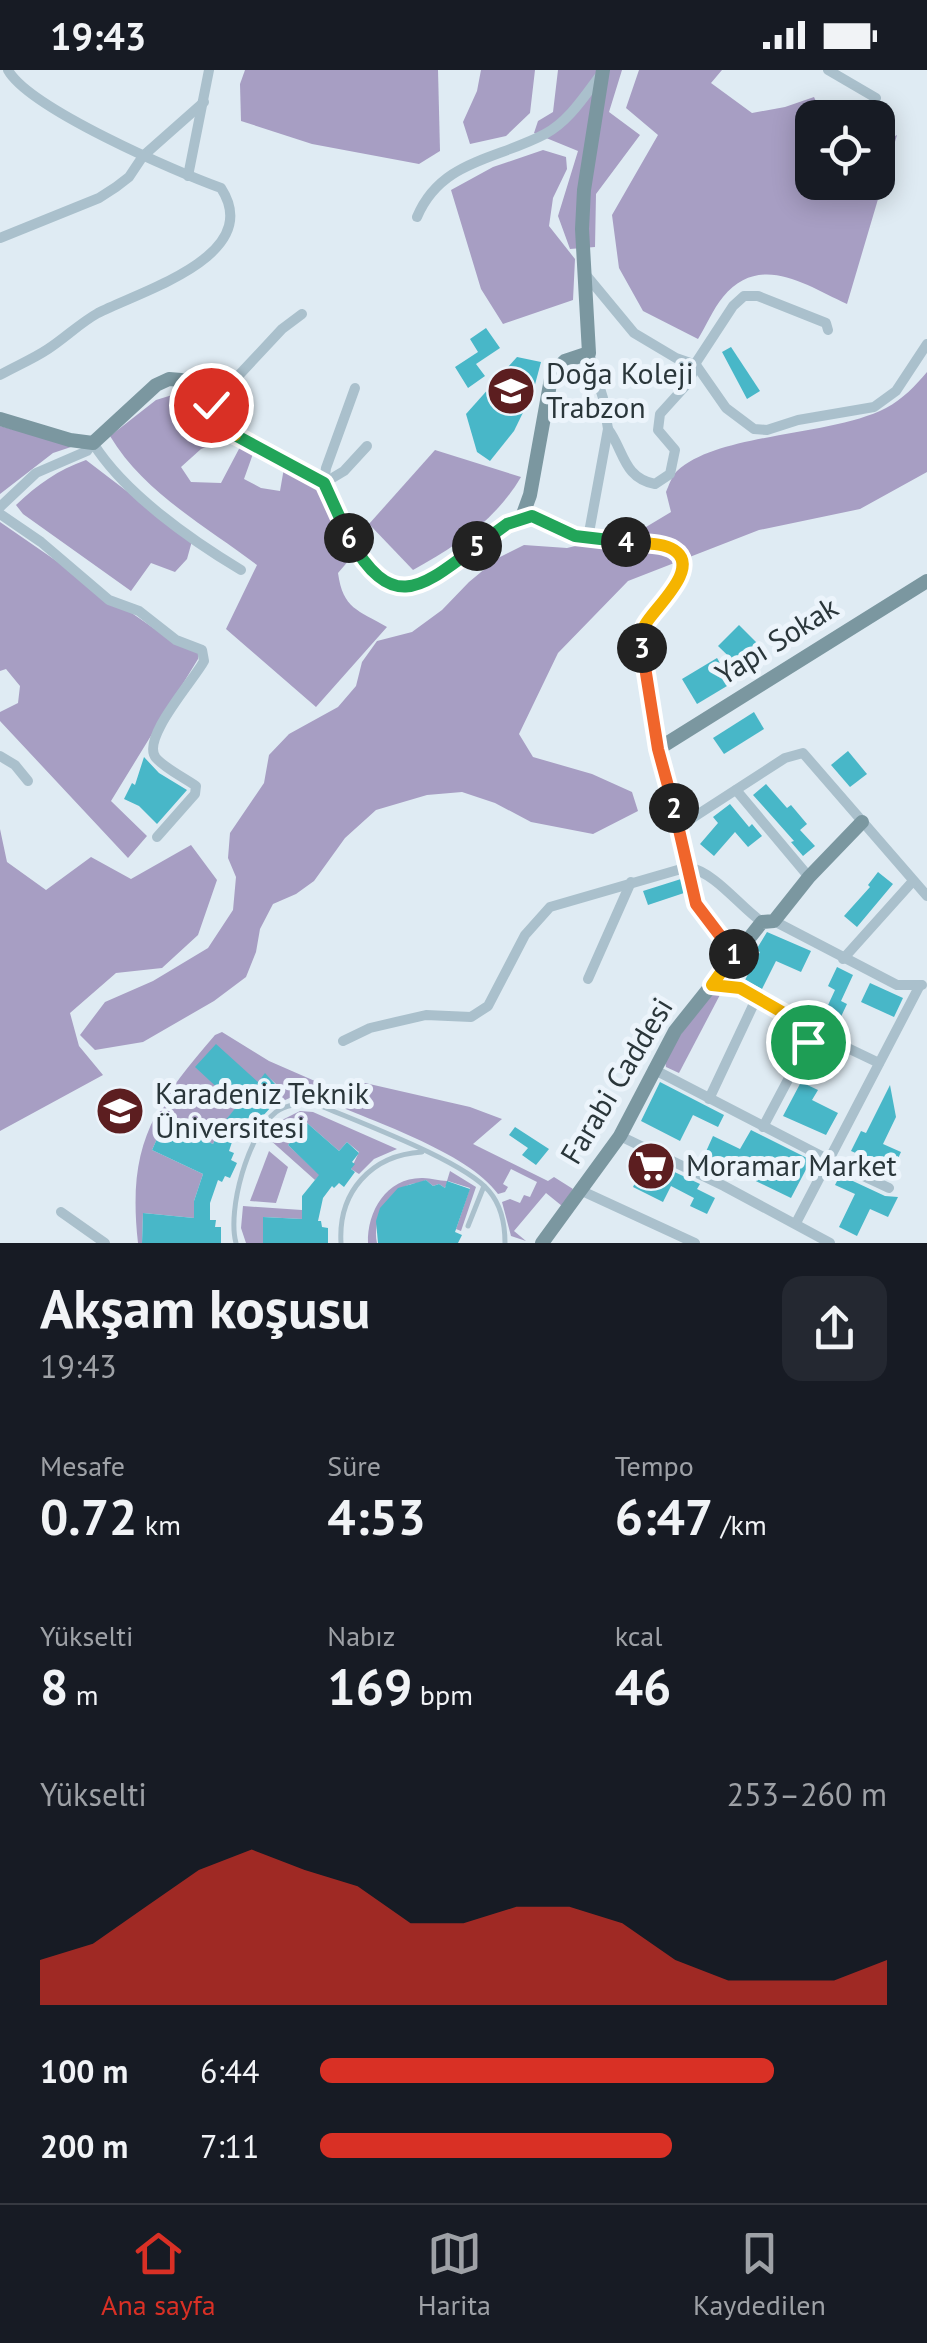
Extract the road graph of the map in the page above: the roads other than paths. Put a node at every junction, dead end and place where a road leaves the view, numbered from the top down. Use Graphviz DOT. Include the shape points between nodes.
graph roads {
  1 [pos="8,70"];
  2 [pos="210,70"];
  3 [pos="828,70"];
  4 [pos="603,71"];
  5 [pos="876,98"];
  6 [pos="204,102"];
  7 [pos="143,156"];
  8 [pos="188,176"];
  9 [pos="417,218"];
  10 [pos="0,238"];
  11 [pos="586,275"];
  12 [pos="302,314"];
  13 [pos="828,330"];
  14 [pos="927,344"];
  15 [pos="589,353"];
  16 [pos="696,365"];
  17 [pos="0,374"];
  18 [pos="355,388"];
  19 [pos="211,405"];
  20 [pos="0,419"];
  21 [pos="608,429"];
  22 [pos="93,443"];
  23 [pos="367,446"];
  24 [pos="324,483"];
  25 [pos="0,510"];
  26 [pos="522,517"];
  27 [pos="588,538"];
  28 [pos="240,570"];
  29 [pos="927,581"];
  30 [pos="658,749"];
  31 [pos="0,756"];
  32 [pos="28,781"];
  33 [pos="736,790"];
  34 [pos="862,822"];
  35 [pos="680,826"];
  36 [pos="158,837"];
  37 [pos="688,867"];
  38 [pos="809,877"];
  39 [pos="913,881"];
  40 [pos="631,882"];
  41 [pos="927,896"];
  42 [pos="768,921"];
  43 [pos="736,956"];
  44 [pos="843,959"];
  45 [pos="588,979"];
  46 [pos="924,984"];
  47 [pos="712,985"];
  48 [pos="757,997"];
  49 [pos="810,1030"];
  50 [pos="343,1040"];
  51 [pos="879,1063"];
  52 [pos="653,1069"];
  53 [pos="708,1099"];
  54 [pos="763,1127"];
  55 [pos="620,1136"];
  56 [pos="425,1152"];
  57 [pos="828,1160"];
  58 [pos="484,1186"];
  59 [pos="889,1188"];
  60 [pos="582,1192"];
  61 [pos="61,1212"];
  62 [pos="796,1223"];
  63 [pos="468,1226"];
  64 [pos="106,1243"];
  65 [pos="236,1243"];
  66 [pos="341,1243"];
  67 [pos="504,1243"];
  68 [pos="542,1243"];
  69 [pos="695,1243"];
  70 [pos="830,1243"];
  1 -- 7 [label="street" via="22,88"];
  2 -- 6 [label="street"];
  3 -- 5 [label="street"];
  4 -- 9 [label="street" via="556,128 457,169 430,194"];
  4 -- 11 [label="street" via="584,190"];
  6 -- 7 [label="street"];
  6 -- 8 [label="street"];
  7 -- 8 [label="street"];
  7 -- 10 [label="street" via="99,198"];
  8 -- 17 [label="street" via="221,188 227,198 230,218 214,252"];
  11 -- 15 [label="street"];
  11 -- 16 [label="street" via="634,333"];
  12 -- 19 [label="street"];
  13 -- 16 [label="street" via="826,323 744,296"];
  14 -- 16 [label="street" via="896,391 874,407 767,430 754,430 726,408"];
  15 -- 21 [label="street"];
  15 -- 26 [label="street" via="552,373"];
  16 -- 21 [label="street" via="656,423 675,450 663,480 638,478"];
  18 -- 24 [label="street"];
  19 -- 22 [label="street" via="193,385 170,379"];
  19 -- 24 [label="street" via="238,437"];
  20 -- 22 [label="street"];
  21 -- 27 [label="street"];
  22 -- 25 [label="street" via="36,473"];
  22 -- 28 [label="street" via="171,524"];
  23 -- 24 [label="street"];
  24 -- 26 [label="street" via="361,560 376,575 408,586 423,585"];
  25 -- 36 [label="street" via="108,600 202,650 204,661 152,741 157,759 196,786"];
  26 -- 27 [label="street"];
  27 -- 30 [label="street" via="662,546 681,558 682,576 642,637"];
  29 -- 30 [label="street, Yapı Sokak"];
  30 -- 35 [label="street"];
  31 -- 32 [label="street"];
  33 -- 34 [label="street" via="803,753"];
  33 -- 35 [label="street"];
  33 -- 38 [label="street"];
  34 -- 38 [label="street, Farabi Caddesi"];
  34 -- 39 [label="street"];
  35 -- 37 [label="street"];
  37 -- 40 [label="street"];
  37 -- 42 [label="street"];
  37 -- 43 [label="street" via="696,904"];
  38 -- 42 [label="street, Farabi Caddesi"];
  39 -- 41 [label="street"];
  39 -- 44 [label="street"];
  40 -- 45 [label="street"];
  40 -- 50 [label="street" via="550,906 525,935 488,1006 471,1018 426,1014"];
  42 -- 43 [label="street, Farabi Caddesi"];
  42 -- 44 [label="street"];
  43 -- 47 [label="street, Farabi Caddesi"];
  44 -- 46 [label="street" via="896,985"];
  46 -- 51 [label="street"];
  47 -- 48 [label="street"];
  47 -- 52 [label="street, Farabi Caddesi"];
  48 -- 49 [label="street"];
  48 -- 53 [label="street"];
  49 -- 51 [label="street"];
  49 -- 54 [label="street"];
  51 -- 57 [label="street"];
  52 -- 53 [label="street"];
  52 -- 55 [label="street, Farabi Caddesi"];
  53 -- 54 [label="street"];
  54 -- 57 [label="street"];
  55 -- 60 [label="street, Farabi Caddesi"];
  55 -- 62 [label="street"];
  56 -- 58 [label="lane"];
  56 -- 65 [label="lane" via="314,1103 287,1107 268,1121 246,1166 235,1198"];
  56 -- 66 [label="lane" via="393,1157 357,1183 345,1204"];
  57 -- 59 [label="street"];
  57 -- 62 [label="street"];
  58 -- 63 [label="lane"];
  58 -- 67 [label="lane" via="496,1201"];
  60 -- 68 [label="street, Farabi Caddesi"];
  60 -- 69 [label="street"];
  61 -- 64 [label="street"];
  62 -- 70 [label="street"];
}
